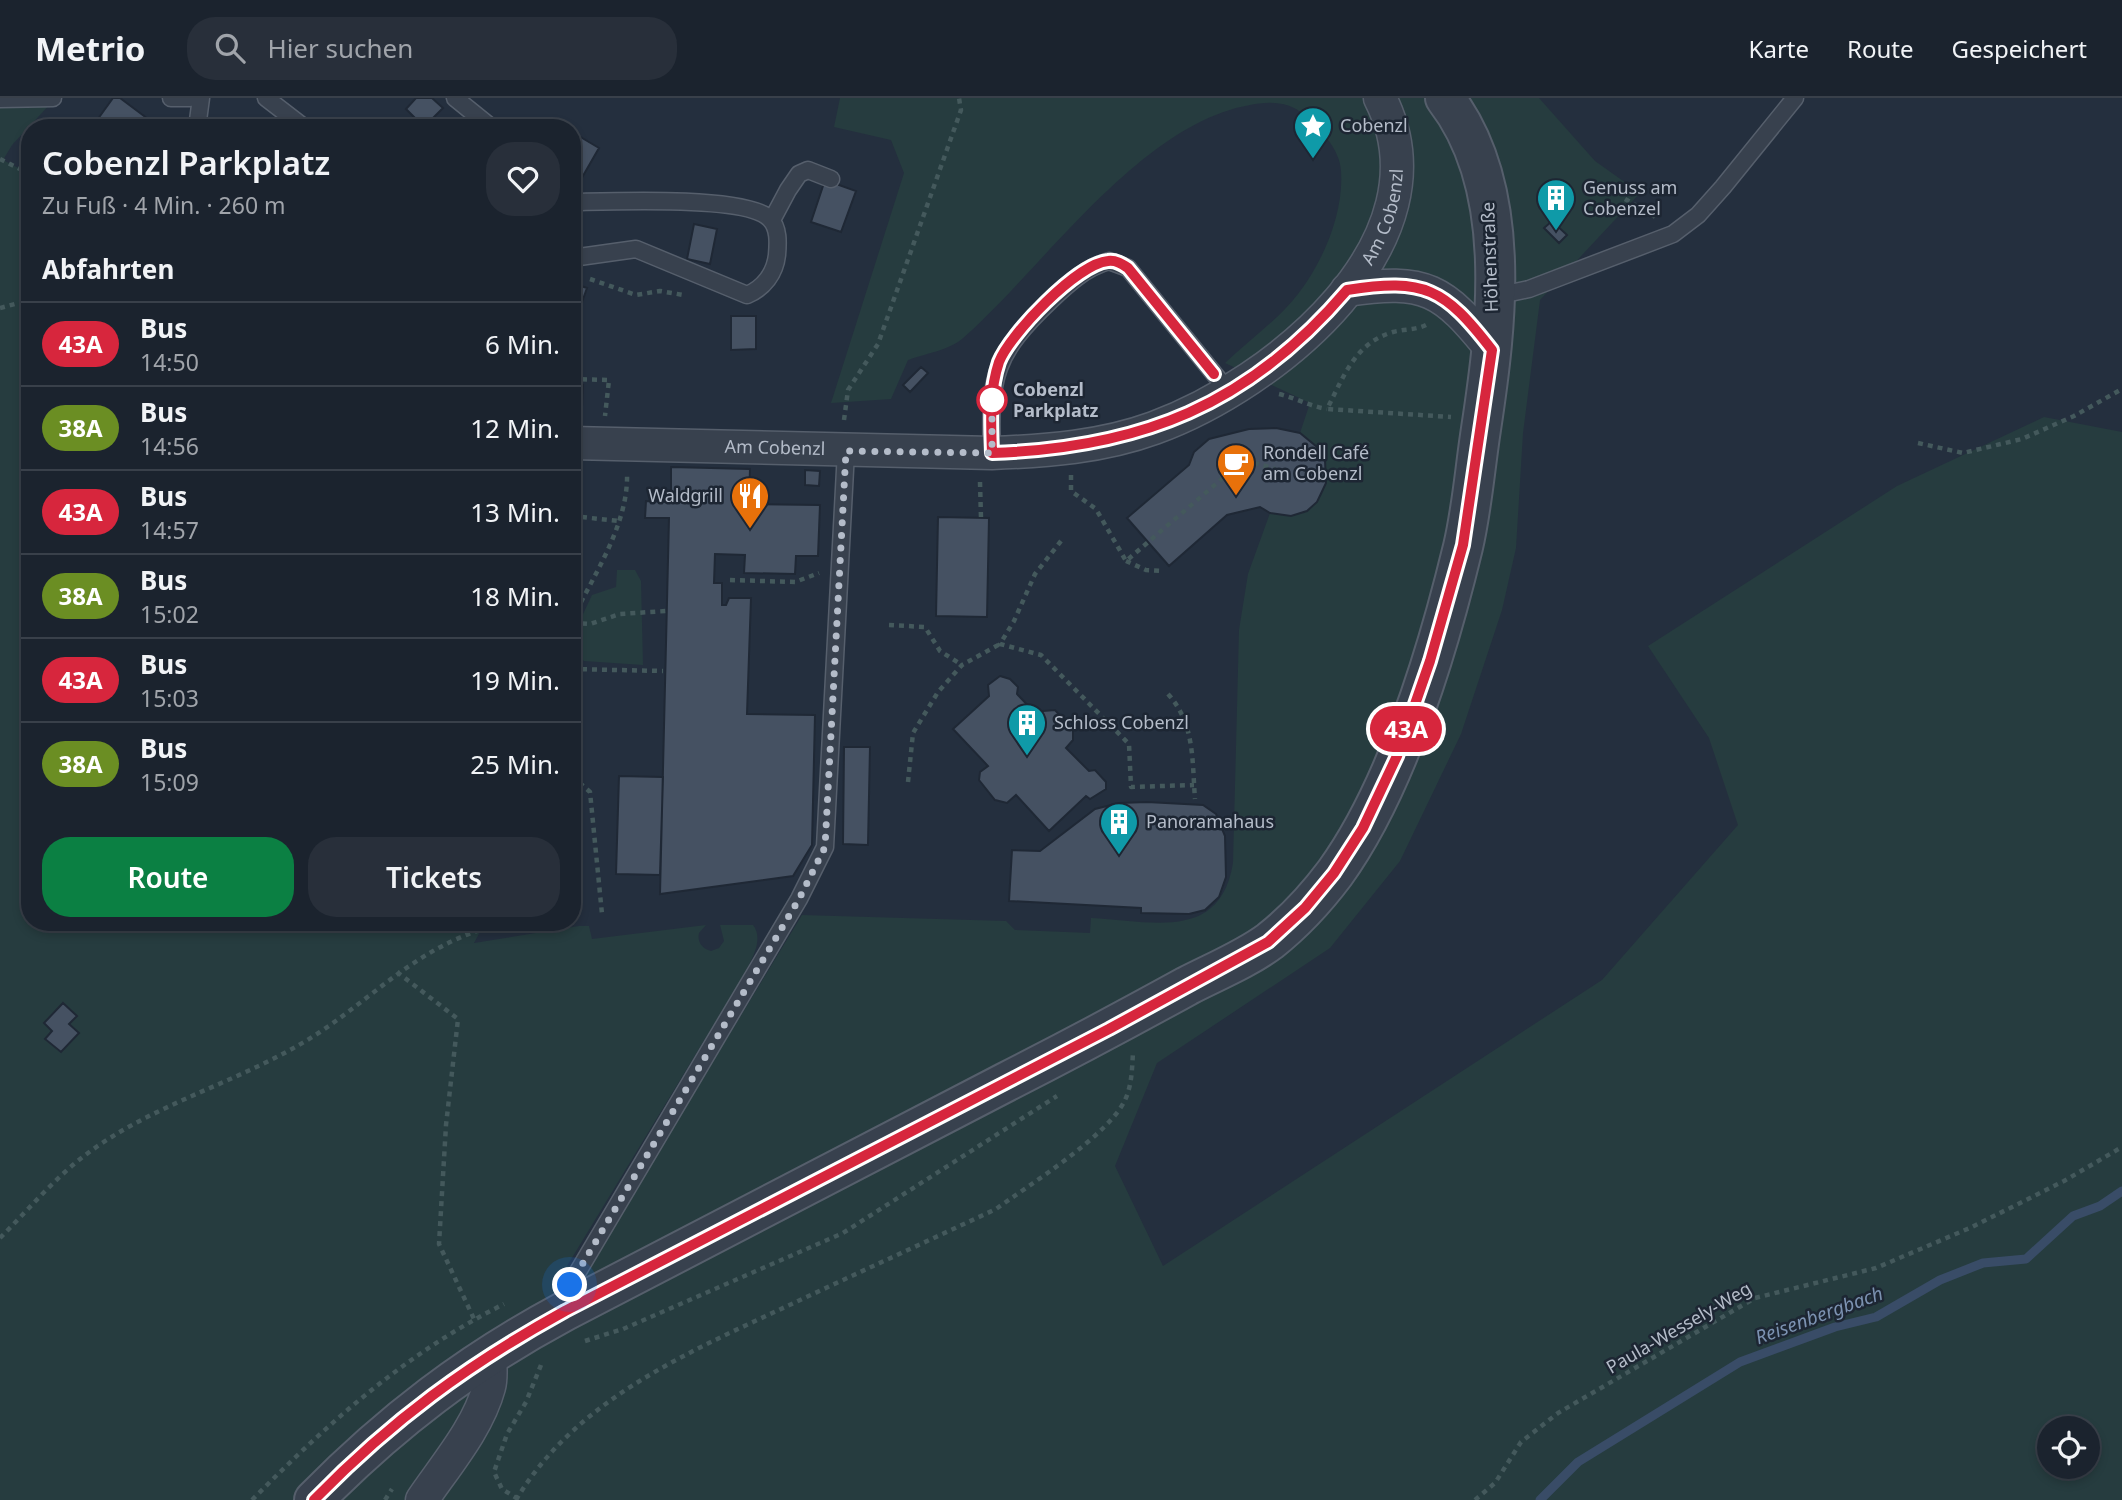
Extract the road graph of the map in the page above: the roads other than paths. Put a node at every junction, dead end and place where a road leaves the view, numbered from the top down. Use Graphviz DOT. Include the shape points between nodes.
graph roads {
  1 [pos="53,98"];
  2 [pos="171,98"];
  3 [pos="190,98"];
  4 [pos="201,98"];
  5 [pos="266,98"];
  6 [pos="455,98"];
  7 [pos="1380,98"];
  8 [pos="1445,98"];
  9 [pos="1795,98"];
  10 [pos="0,99"];
  11 [pos="198,119"];
  12 [pos="293,119"];
  13 [pos="481,119"];
  14 [pos="831,178"];
  15 [pos="581,202"];
  16 [pos="772,220"];
  17 [pos="581,257"];
  18 [pos="1347,290"];
  19 [pos="1493,297"];
  20 [pos="1492,350"];
  21 [pos="1228,392"];
  22 [pos="599,444"];
  23 [pos="846,451"];
  24 [pos="986,464"];
  25 [pos="574,1326"];
  26 [pos="490,1354"];
  27 [pos="314,1500"];
  28 [pos="422,1500"];
  1 -- 10 [label="lane"];
  2 -- 3 [label="lane"];
  4 -- 11 [label="lane"];
  5 -- 12 [label="lane"];
  6 -- 13 [label="lane"];
  7 -- 18 [label="street, Am Cobenzl" via="1397,154 1396,192 1385,231"];
  8 -- 19 [label="street, Höhenstraße" via="1461,120 1482,167 1492,217"];
  9 -- 19 [label="lane" via="1715,196 1673,234 1529,289"];
  14 -- 16 [label="lane" via="808,170 799,174"];
  15 -- 16 [label="lane" via="678,201 760,211"];
  16 -- 17 [label="lane" via="778,234 777,257 769,279 747,295 636,249"];
  18 -- 20 [label="street, Am Cobenzl" via="1405,285 1435,293 1465,316"];
  18 -- 21 [label="street, Am Cobenzl" via="1296,345"];
  19 -- 20 [label="street, Höhenstraße"];
  20 -- 25 [label="street, Höhenstraße" via="1463,545 1430,661 1397,756 1363,828 1305,908 1268,942"];
  21 -- 24 [label="street, Am Cobenzl" via="1194,411 1122,438"];
  21 -- 24 [label="lane" via="1128,268 1109,261 1097,264 1074,278 1019,331 1001,359 992,395"];
  22 -- 23 [label="street, Am Cobenzl"];
  23 -- 24 [label="street, Am Cobenzl"];
  23 -- 25 [label="lane" via="825,847 799,899 570,1285"];
  25 -- 26 [label="street, Höhenstraße"];
  26 -- 27 [label="street, Höhenstraße" via="413,1409"];
  26 -- 28 [label="street" via="490,1385 484,1400"];
}
